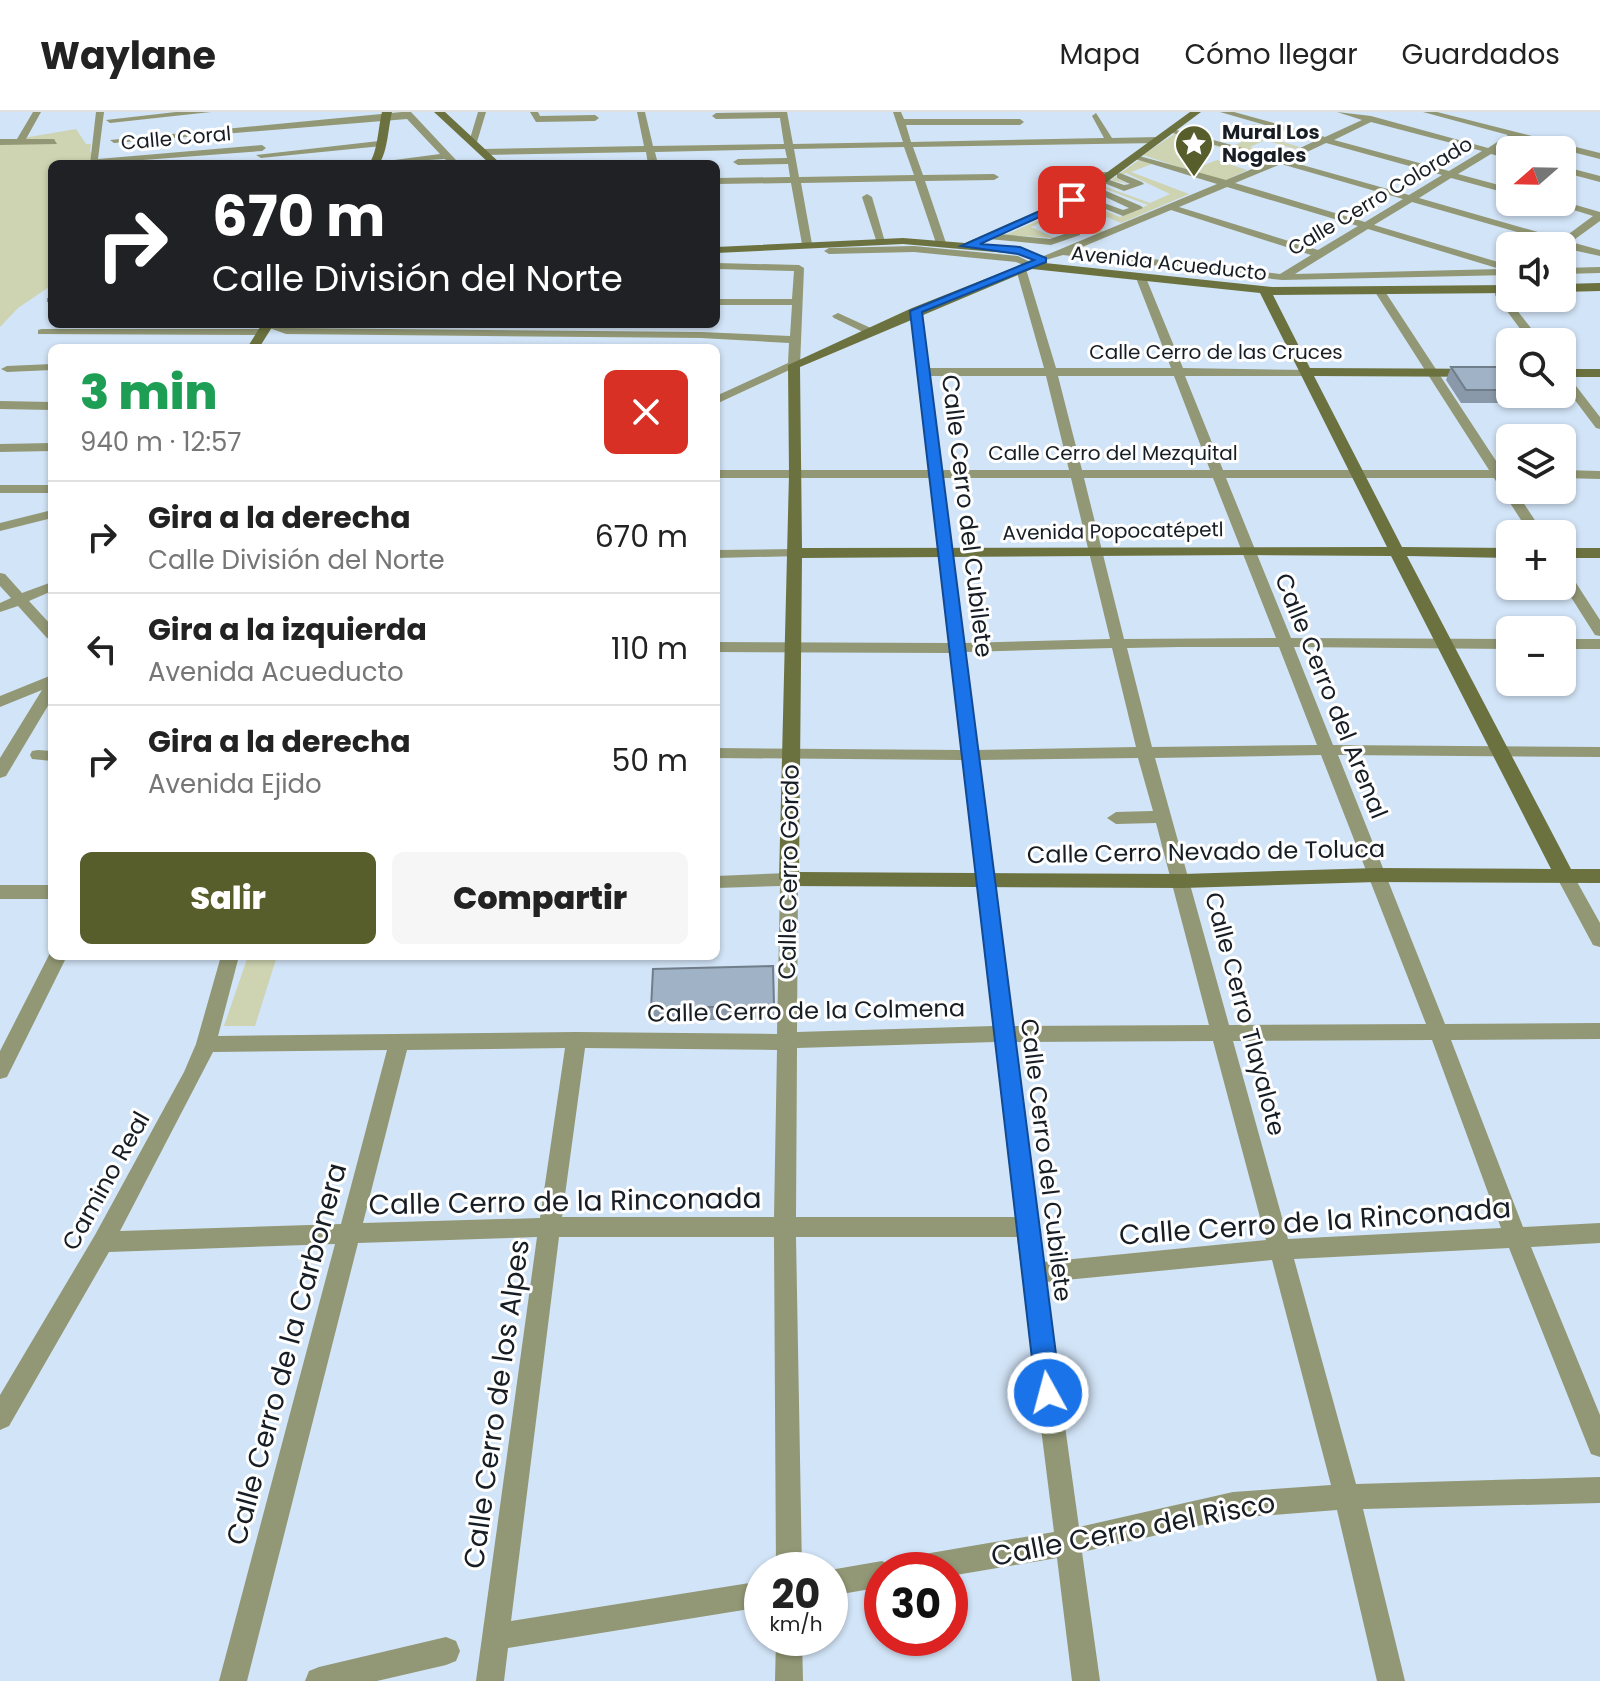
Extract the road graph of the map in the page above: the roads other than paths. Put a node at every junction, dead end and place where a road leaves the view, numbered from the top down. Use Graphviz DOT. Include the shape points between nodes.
graph roads {
  1 [pos="37,112"];
  2 [pos="100,112"];
  3 [pos="207,112"];
  4 [pos="261,112"];
  5 [pos="439,112"];
  6 [pos="482,112"];
  7 [pos="534,112"];
  8 [pos="641,112"];
  9 [pos="1196,112"];
  10 [pos="1224,112"];
  11 [pos="1341,112"];
  12 [pos="1427,112"];
  13 [pos="407,114"];
  14 [pos="783,114"];
  15 [pos="386,115"];
  16 [pos="716,116"];
  17 [pos="1096,116"];
  18 [pos="899,117"];
  19 [pos="1019,117"];
  20 [pos="595,118"];
  21 [pos="1381,118"];
  22 [pos="110,120"];
  23 [pos="258,128"];
  24 [pos="1172,130"];
  25 [pos="1515,135"];
  26 [pos="114,140"];
  27 [pos="1109,140"];
  28 [pos="1158,140"];
  29 [pos="21,141"];
  30 [pos="1327,141"];
  31 [pos="0,142"];
  32 [pos="54,142"];
  33 [pos="473,142"];
  34 [pos="906,143"];
  35 [pos="379,144"];
  36 [pos="790,146"];
  37 [pos="1029,146"];
  38 [pos="650,148"];
  39 [pos="1490,151"];
  40 [pos="483,152"];
  41 [pos="1496,152"];
  42 [pos="261,156"];
  43 [pos="1135,156"];
  44 [pos="1600,156"];
  45 [pos="92,160"];
  46 [pos="150,160"];
  47 [pos="376,160"];
  48 [pos="451,160"];
  49 [pos="492,160"];
  50 [pos="652,160"];
  51 [pos="792,161"];
  52 [pos="1280,161"];
  53 [pos="738,162"];
  54 [pos="1576,173"];
  55 [pos="1449,174"];
  56 [pos="1084,175"];
  57 [pos="994,177"];
  58 [pos="920,179"];
  59 [pos="1600,179"];
  60 [pos="796,180"];
  61 [pos="720,181"];
  62 [pos="1109,181"];
  63 [pos="1226,184"];
  64 [pos="1496,187"];
  65 [pos="867,197"];
  66 [pos="1080,197"];
  67 [pos="1408,198"];
  68 [pos="1171,207"];
  69 [pos="1576,208"];
  70 [pos="1600,215"];
  71 [pos="1364,225"];
  72 [pos="1080,231"];
  73 [pos="1522,232"];
  74 [pos="1576,233"];
  75 [pos="989,236"];
  76 [pos="881,240"];
  77 [pos="941,243"];
  78 [pos="807,244"];
  79 [pos="967,246"];
  80 [pos="1576,247"];
  81 [pos="720,250"];
  82 [pos="829,251"];
  83 [pos="1063,252"];
  84 [pos="1600,253"];
  85 [pos="1319,254"];
  86 [pos="1032,265"];
  87 [pos="720,266"];
  88 [pos="1496,266"];
  89 [pos="1496,270"];
  90 [pos="1600,270"];
  91 [pos="1576,271"];
  92 [pos="1283,277"];
  93 [pos="1141,278"];
  94 [pos="1496,287"];
  95 [pos="1600,287"];
  96 [pos="1576,288"];
  97 [pos="1265,291"];
  98 [pos="1380,292"];
  99 [pos="720,302"];
  100 [pos="796,302"];
  101 [pos="916,311"];
  102 [pos="1513,312"];
  103 [pos="838,316"];
  104 [pos="221,328"];
  105 [pos="271,328"];
  106 [pos="1525,328"];
  107 [pos="515,329"];
  108 [pos="869,331"];
  109 [pos="42,332"];
  110 [pos="637,334"];
  111 [pos="794,340"];
  112 [pos="601,344"];
  113 [pos="794,365"];
  114 [pos="48,367"];
  115 [pos="7,369"];
  116 [pos="922,372"];
  117 [pos="1051,372"];
  118 [pos="1305,372"];
  119 [pos="1432,372"];
  120 [pos="1177,373"];
  121 [pos="1496,373"];
  122 [pos="1600,373"];
  123 [pos="1576,374"];
  124 [pos="1576,393"];
  125 [pos="720,398"];
  126 [pos="0,405"];
  127 [pos="48,406"];
  128 [pos="1600,425"];
  129 [pos="48,447"];
  130 [pos="0,448"];
  131 [pos="1496,463"];
  132 [pos="935,473"];
  133 [pos="1216,473"];
  134 [pos="1356,473"];
  135 [pos="720,474"];
  136 [pos="796,474"];
  137 [pos="1076,474"];
  138 [pos="1496,474"];
  139 [pos="1576,474"];
  140 [pos="1600,475"];
  141 [pos="0,489"];
  142 [pos="48,489"];
  143 [pos="48,515"];
  144 [pos="2,528"];
  145 [pos="1247,550"];
  146 [pos="1096,552"];
  147 [pos="1399,552"];
  148 [pos="795,553"];
  149 [pos="946,553"];
  150 [pos="1496,553"];
  151 [pos="1576,553"];
  152 [pos="1600,553"];
  153 [pos="720,554"];
  154 [pos="0,577"];
  155 [pos="48,588"];
  156 [pos="1576,594"];
  157 [pos="20,599"];
  158 [pos="0,608"];
  159 [pos="48,630"];
  160 [pos="1600,632"];
  161 [pos="1283,643"];
  162 [pos="1120,644"];
  163 [pos="1445,644"];
  164 [pos="1496,644"];
  165 [pos="1576,644"];
  166 [pos="1600,644"];
  167 [pos="793,646"];
  168 [pos="720,647"];
  169 [pos="958,648"];
  170 [pos="48,684"];
  171 [pos="48,690"];
  172 [pos="2,698"];
  173 [pos="1325,750"];
  174 [pos="790,752"];
  175 [pos="1145,752"];
  176 [pos="1502,752"];
  177 [pos="1600,752"];
  178 [pos="720,753"];
  179 [pos="970,755"];
  180 [pos="0,772"];
  181 [pos="1164,817"];
  182 [pos="1116,818"];
  183 [pos="1376,875"];
  184 [pos="1565,876"];
  185 [pos="1600,876"];
  186 [pos="789,879"];
  187 [pos="986,881"];
  188 [pos="1183,881"];
  189 [pos="720,882"];
  190 [pos="0,892"];
  191 [pos="48,892"];
  192 [pos="1600,940"];
  193 [pos="56,960"];
  194 [pos="229,960"];
  195 [pos="1600,1031"];
  196 [pos="1439,1033"];
  197 [pos="1004,1034"];
  198 [pos="1224,1035"];
  199 [pos="576,1040"];
  200 [pos="788,1040"];
  201 [pos="399,1042"];
  202 [pos="206,1044"];
  203 [pos="6,1049"];
  204 [pos="0,1071"];
  205 [pos="551,1227"];
  206 [pos="1027,1227"];
  207 [pos="785,1229"];
  208 [pos="1600,1233"];
  209 [pos="348,1234"];
  210 [pos="1516,1238"];
  211 [pos="103,1242"];
  212 [pos="1281,1249"];
  213 [pos="1033,1273"];
  214 [pos="0,1418"];
  215 [pos="1600,1445"];
  216 [pos="1600,1490"];
  217 [pos="1347,1497"];
  218 [pos="1067,1543"];
  219 [pos="789,1552"];
  220 [pos="968,1560"];
  221 [pos="744,1597"];
  222 [pos="495,1637"];
  223 [pos="446,1651"];
  224 [pos="789,1656"];
  225 [pos="233,1681"];
  226 [pos="319,1681"];
  227 [pos="490,1681"];
  228 [pos="789,1681"];
  229 [pos="1086,1681"];
  230 [pos="1391,1681"];
  1 -- 29 [label="street"];
  2 -- 45 [label="street"];
  3 -- 22 [label="street"];
  4 -- 23 [label="street"];
  5 -- 33 [label="street"];
  6 -- 33 [label="street"];
  7 -- 20 [label="street" via="536,119"];
  8 -- 38 [label="street"];
  9 -- 24 [label="street"];
  10 -- 30 [label="street"];
  11 -- 21 [label="street"];
  12 -- 25 [label="street"];
  13 -- 15 [label="street"];
  13 -- 48 [label="street"];
  14 -- 16 [label="street"];
  14 -- 36 [label="street"];
  15 -- 23 [label="street"];
  15 -- 35 [label="street"];
  17 -- 27 [label="street"];
  18 -- 19 [label="street"];
  18 -- 34 [label="street"];
  19 -- 37 [label="street"];
  21 -- 30 [label="street"];
  21 -- 39 [label="street"];
  23 -- 26 [label="street"];
  23 -- 42 [label="street" via="263,130"];
  24 -- 28 [label="street"];
  24 -- 52 [label="street"];
  25 -- 39 [label="street, Calle Cerro Colorado"];
  25 -- 44 [label="street"];
  27 -- 28 [label="street"];
  27 -- 37 [label="street"];
  28 -- 43 [label="street"];
  29 -- 31 [label="street"];
  29 -- 32 [label="street"];
  30 -- 52 [label="street"];
  30 -- 55 [label="street"];
  33 -- 40 [label="street"];
  34 -- 36 [label="street"];
  34 -- 37 [label="street"];
  34 -- 58 [label="street"];
  35 -- 42 [label="street, Calle Coral"];
  35 -- 47 [label="street"];
  36 -- 38 [label="street"];
  36 -- 51 [label="street"];
  38 -- 40 [label="street" via="530,146"];
  38 -- 50 [label="street"];
  39 -- 41 [label="street"];
  39 -- 55 [label="street, Calle Cerro Colorado"];
  40 -- 49 [label="street"];
  42 -- 46 [label="street, Calle Coral"];
  43 -- 62 [label="street"];
  43 -- 63 [label="street"];
  51 -- 53 [label="street"];
  51 -- 60 [label="street"];
  52 -- 63 [label="street"];
  52 -- 67 [label="street"];
  54 -- 59 [label="street"];
  55 -- 64 [label="street"];
  55 -- 67 [label="street, Calle Cerro Colorado"];
  56 -- 62 [label="street"];
  57 -- 58 [label="street"];
  58 -- 60 [label="street"];
  58 -- 77 [label="street"];
  60 -- 61 [label="street"];
  60 -- 78 [label="street"];
  62 -- 66 [label="street"];
  62 -- 66 [label="street" via="1138,208 1123,213"];
  63 -- 68 [label="street"];
  63 -- 71 [label="street"];
  65 -- 76 [label="street"];
  66 -- 75 [label="street"];
  67 -- 71 [label="street, Calle Cerro Colorado"];
  67 -- 73 [label="street"];
  68 -- 83 [label="street"];
  68 -- 85 [label="street"];
  69 -- 70 [label="street"];
  70 -- 74 [label="street"];
  71 -- 85 [label="street, Calle Cerro Colorado"];
  71 -- 88 [label="street"];
  72 -- 75 [label="street" via="1051,242"];
  75 -- 79 [label="street"];
  76 -- 77 [label="street, Avenida Acueducto"];
  76 -- 78 [label="street, Avenida Acueducto"];
  77 -- 79 [label="street, Avenida Acueducto"];
  78 -- 81 [label="street, Avenida Acueducto"];
  79 -- 86 [label="street, Avenida Acueducto" via="1020,251"];
  80 -- 84 [label="street"];
  82 -- 86 [label="street, Avenida Acueducto" via="929,250"];
  83 -- 86 [label="street"];
  83 -- 92 [label="street, Avenida Acueducto"];
  85 -- 92 [label="street, Calle Cerro Colorado"];
  86 -- 93 [label="street, Avenida Acueducto"];
  86 -- 101 [label="street"];
  86 -- 117 [label="street, Calle Cerro Tlayalote"];
  87 -- 100 [label="street" via="798,266"];
  89 -- 92 [label="street, Avenida Acueducto"];
  90 -- 91 [label="street"];
  92 -- 97 [label="street, Calle Cerro Colorado"];
  93 -- 97 [label="street, Avenida Acueducto"];
  93 -- 120 [label="street, Calle Cerro del Arenal"];
  94 -- 98 [label="street, Avenida Acueducto"];
  95 -- 96 [label="street"];
  97 -- 98 [label="street, Avenida Acueducto"];
  97 -- 118 [label="street"];
  98 -- 119 [label="street"];
  99 -- 100 [label="street"];
  100 -- 111 [label="street"];
  101 -- 108 [label="street"];
  101 -- 116 [label="street, Calle Cerro del Cubilete"];
  102 -- 106 [label="street"];
  103 -- 108 [label="street"];
  104 -- 109 [label="street"];
  105 -- 107 [label="street"];
  107 -- 110 [label="street"];
  108 -- 113 [label="street"];
  110 -- 111 [label="street"];
  110 -- 112 [label="street"];
  111 -- 113 [label="street"];
  113 -- 125 [label="street"];
  113 -- 136 [label="street, Calle Cerro Gordo"];
  114 -- 115 [label="street"];
  116 -- 117 [label="street, Calle Cerro de las Cruces"];
  116 -- 132 [label="street, Calle Cerro del Cubilete"];
  117 -- 120 [label="street, Calle Cerro de las Cruces"];
  117 -- 137 [label="street, Calle Cerro Tlayalote"];
  118 -- 119 [label="street, Calle Cerro de las Cruces"];
  118 -- 120 [label="street, Calle Cerro de las Cruces"];
  118 -- 134 [label="street"];
  119 -- 121 [label="street, Calle Cerro de las Cruces"];
  119 -- 131 [label="street"];
  120 -- 133 [label="street, Calle Cerro del Arenal"];
  122 -- 123 [label="street"];
  124 -- 128 [label="street"];
  126 -- 127 [label="street"];
  129 -- 130 [label="street"];
  132 -- 136 [label="street, Calle Cerro del Mezquital"];
  132 -- 137 [label="street, Calle Cerro del Mezquital"];
  132 -- 149 [label="street, Calle Cerro del Cubilete"];
  133 -- 134 [label="street, Calle Cerro del Mezquital"];
  133 -- 137 [label="street, Calle Cerro del Mezquital"];
  133 -- 145 [label="street, Calle Cerro del Arenal"];
  134 -- 138 [label="street, Calle Cerro del Mezquital"];
  134 -- 147 [label="street"];
  135 -- 136 [label="street, Calle Cerro del Mezquital"];
  136 -- 148 [label="street, Calle Cerro Gordo"];
  137 -- 146 [label="street, Calle Cerro Tlayalote"];
  139 -- 140 [label="street"];
  141 -- 142 [label="street"];
  143 -- 144 [label="street"];
  145 -- 146 [label="street, Avenida Popocatépetl"];
  145 -- 147 [label="street, Avenida Popocatépetl"];
  145 -- 161 [label="street, Calle Cerro del Arenal"];
  146 -- 149 [label="street, Avenida Popocatépetl"];
  146 -- 162 [label="street, Calle Cerro Tlayalote"];
  147 -- 150 [label="street, Avenida Popocatépetl"];
  147 -- 163 [label="street"];
  148 -- 149 [label="street, Avenida Popocatépetl"];
  148 -- 153 [label="street, Avenida Popocatépetl"];
  148 -- 167 [label="street, Calle Cerro Gordo"];
  149 -- 169 [label="street, Calle Cerro del Cubilete"];
  151 -- 152 [label="street"];
  154 -- 157 [label="street"];
  155 -- 157 [label="street"];
  156 -- 160 [label="street"];
  157 -- 158 [label="street"];
  157 -- 159 [label="street"];
  161 -- 162 [label="street"];
  161 -- 163 [label="street"];
  161 -- 173 [label="street, Calle Cerro del Arenal"];
  162 -- 169 [label="street"];
  162 -- 175 [label="street, Calle Cerro Tlayalote"];
  163 -- 164 [label="street"];
  163 -- 176 [label="street"];
  165 -- 166 [label="street"];
  167 -- 168 [label="street"];
  167 -- 169 [label="street"];
  167 -- 174 [label="street, Calle Cerro Gordo"];
  169 -- 179 [label="street, Calle Cerro del Cubilete"];
  170 -- 172 [label="street"];
  171 -- 180 [label="street"];
  173 -- 175 [label="street"];
  173 -- 176 [label="street"];
  173 -- 183 [label="street, Calle Cerro del Arenal"];
  174 -- 178 [label="street"];
  174 -- 179 [label="street"];
  174 -- 186 [label="street, Calle Cerro Gordo"];
  175 -- 179 [label="street"];
  175 -- 181 [label="street, Calle Cerro Tlayalote"];
  176 -- 177 [label="street"];
  176 -- 184 [label="street"];
  179 -- 187 [label="street, Calle Cerro del Cubilete"];
  181 -- 182 [label="street"];
  181 -- 188 [label="street, Calle Cerro Tlayalote"];
  183 -- 184 [label="street, Calle Cerro Nevado de Toluca"];
  183 -- 188 [label="street, Calle Cerro Nevado de Toluca"];
  183 -- 196 [label="street, Calle Cerro del Arenal"];
  184 -- 185 [label="street, Calle Cerro Nevado de Toluca"];
  184 -- 192 [label="street"];
  186 -- 187 [label="street, Calle Cerro Nevado de Toluca"];
  186 -- 189 [label="street, Calle Cerro Nevado de Toluca"];
  186 -- 200 [label="street, Calle Cerro Gordo"];
  187 -- 188 [label="street, Calle Cerro Nevado de Toluca"];
  187 -- 197 [label="street, Calle Cerro del Cubilete"];
  188 -- 198 [label="street, Calle Cerro Tlayalote"];
  190 -- 191 [label="street"];
  193 -- 203 [label="street"];
  194 -- 202 [label="street, Camino Real"];
  195 -- 196 [label="street, Calle Cerro de la Colmena"];
  196 -- 198 [label="street, Calle Cerro de la Colmena"];
  196 -- 210 [label="street, Calle Cerro del Arenal"];
  197 -- 198 [label="street, Calle Cerro de la Colmena"];
  197 -- 200 [label="street, Calle Cerro de la Colmena"];
  197 -- 206 [label="street, Calle Cerro del Cubilete"];
  198 -- 212 [label="street, Calle Cerro Tlayalote"];
  199 -- 200 [label="street, Calle Cerro de la Colmena"];
  199 -- 201 [label="street, Calle Cerro de la Colmena"];
  199 -- 205 [label="street, Calle Cerro de los Alpes"];
  200 -- 207 [label="street, Calle Cerro Gordo"];
  201 -- 202 [label="street, Calle Cerro de la Colmena"];
  201 -- 209 [label="street, Calle Cerro de la Carbonera"];
  202 -- 211 [label="street, Camino Real"];
  203 -- 204 [label="street"];
  205 -- 207 [label="street, Calle Cerro de la Rinconada"];
  205 -- 209 [label="street, Calle Cerro de la Rinconada"];
  205 -- 222 [label="street, Calle Cerro de los Alpes"];
  206 -- 207 [label="street, Calle Cerro de la Rinconada"];
  206 -- 213 [label="street, Calle Cerro del Cubilete"];
  207 -- 219 [label="street, Calle Cerro Gordo"];
  208 -- 210 [label="street, Calle Cerro de la Rinconada"];
  209 -- 211 [label="street, Calle Cerro de la Rinconada"];
  209 -- 225 [label="street, Calle Cerro de la Carbonera"];
  210 -- 212 [label="street, Calle Cerro de la Rinconada"];
  210 -- 215 [label="street, Calle Cerro del Arenal"];
  211 -- 214 [label="street, Camino Real"];
  212 -- 213 [label="street, Calle Cerro de la Rinconada"];
  212 -- 217 [label="street, Calle Cerro Tlayalote"];
  213 -- 218 [label="street, Calle Cerro del Cubilete"];
  216 -- 217 [label="street, Calle Cerro del Risco"];
  217 -- 218 [label="street, Calle Cerro del Risco" via="1233,1505"];
  217 -- 230 [label="street, Calle Cerro Tlayalote"];
  218 -- 220 [label="street, Calle Cerro del Risco"];
  218 -- 229 [label="street, Calle Cerro del Cubilete"];
  221 -- 222 [label="street"];
  222 -- 227 [label="street, Calle Cerro de los Alpes"];
  223 -- 226 [label="street"];
  224 -- 228 [label="street"];
}
